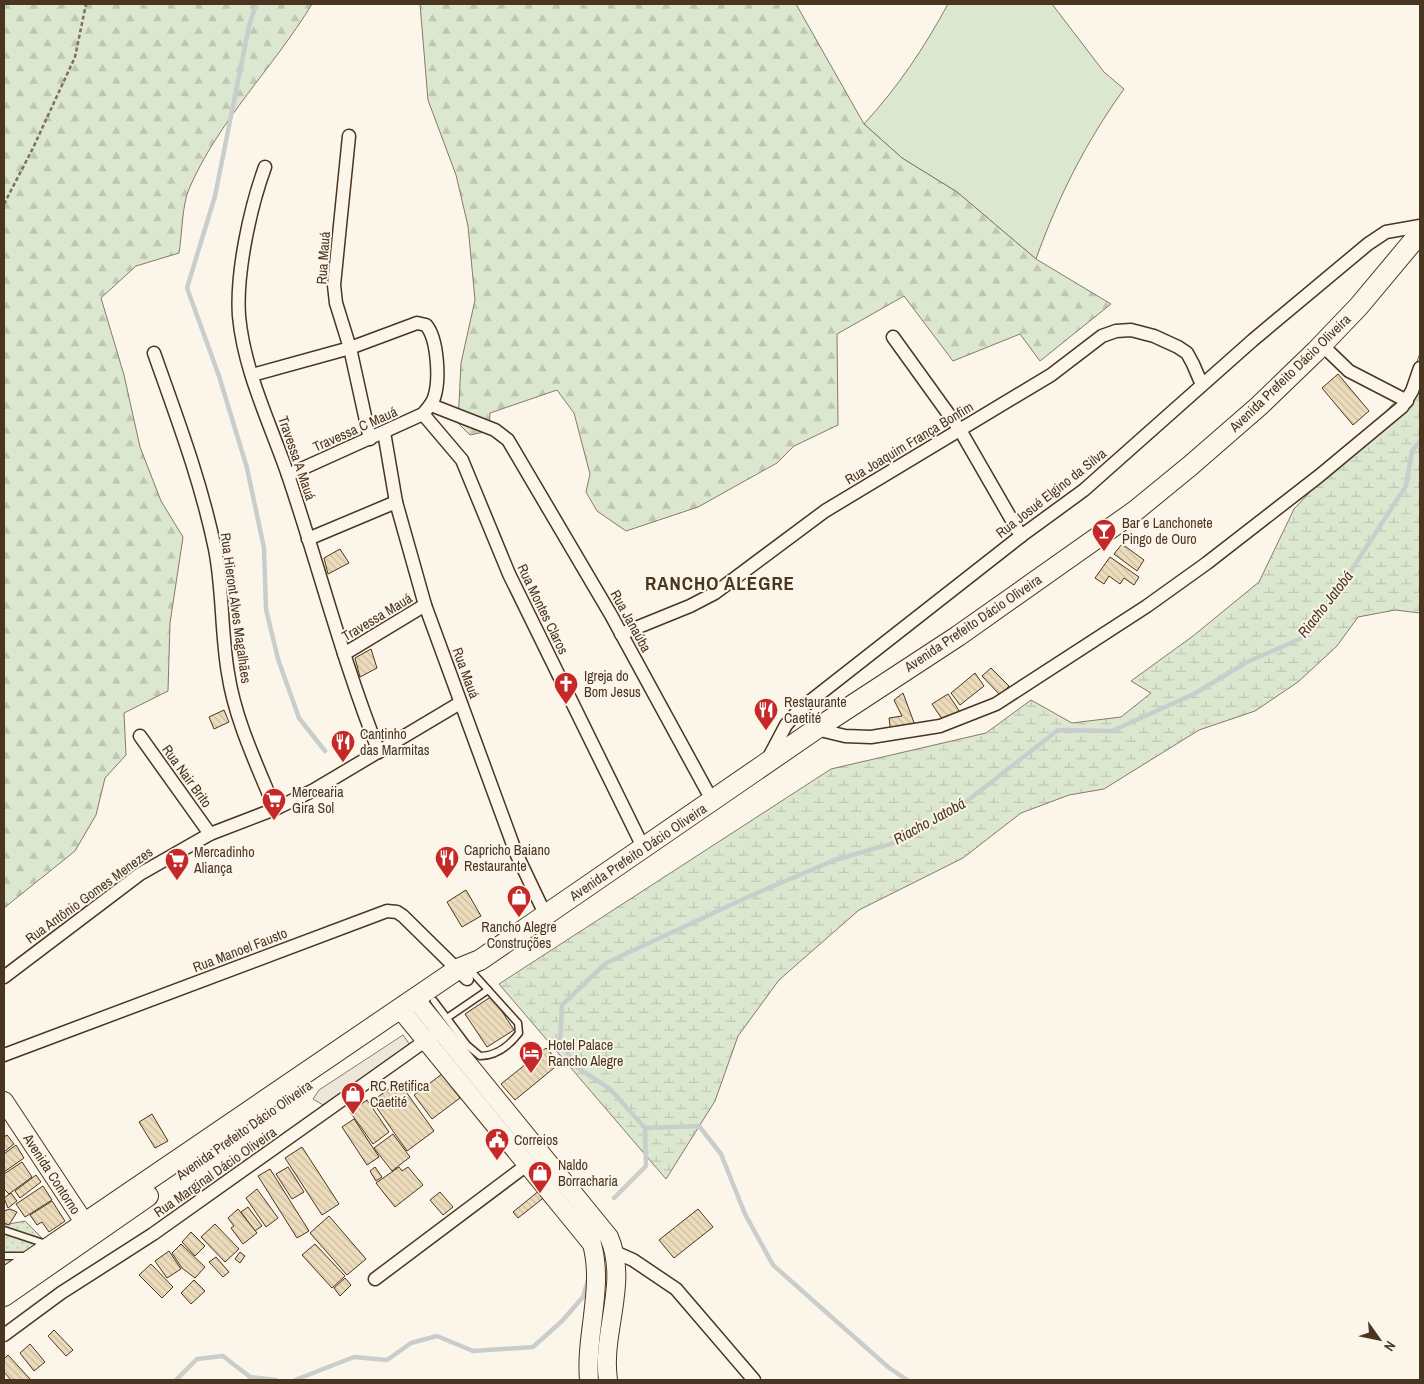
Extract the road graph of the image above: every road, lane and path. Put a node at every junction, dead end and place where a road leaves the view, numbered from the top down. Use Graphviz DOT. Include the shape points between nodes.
graph roads {
  1 [pos="86,4"];
  2 [pos="349,136"];
  3 [pos="265,167"];
  4 [pos="4,204"];
  5 [pos="1420,226"];
  6 [pos="1420,233"];
  7 [pos="894,337"];
  8 [pos="1322,345"];
  9 [pos="350,348"];
  10 [pos="154,353"];
  11 [pos="1420,368"];
  12 [pos="252,375"];
  13 [pos="1202,385"];
  14 [pos="1407,401"];
  15 [pos="427,409"];
  16 [pos="960,430"];
  17 [pos="384,432"];
  18 [pos="370,439"];
  19 [pos="288,475"];
  20 [pos="396,502"];
  21 [pos="1020,536"];
  22 [pos="308,539"];
  23 [pos="425,606"];
  24 [pos="621,634"];
  25 [pos="344,654"];
  26 [pos="460,703"];
  27 [pos="816,729"];
  28 [pos="140,736"];
  29 [pos="379,752"];
  30 [pos="764,766"];
  31 [pos="712,802"];
  32 [pos="275,809"];
  33 [pos="210,834"];
  34 [pos="644,849"];
  35 [pos="546,916"];
  36 [pos="469,970"];
  37 [pos="4,977"];
  38 [pos="488,990"];
  39 [pos="416,1007"];
  40 [pos="438,1029"];
  41 [pos="4,1055"];
  42 [pos="4,1101"];
  43 [pos="528,1136"];
  44 [pos="515,1149"];
  45 [pos="528,1164"];
  46 [pos="84,1222"];
  47 [pos="4,1232"];
  48 [pos="604,1248"];
  49 [pos="42,1251"];
  50 [pos="4,1256"];
  51 [pos="4,1278"];
  52 [pos="375,1279"];
  53 [pos="4,1296"];
  54 [pos="4,1334"];
  55 [pos="589,1380"];
  56 [pos="608,1380"];
  57 [pos="754,1380"];
  1 -- 4 [label="path" via="75,57"];
  2 -- 9 [label="street, Rua Mauá" via="334,285"];
  3 -- 12 [label="street, Travessa A Mauá" via="245,240 239,297 242,335"];
  5 -- 13 [label="street, Rua Josué Elgino da Silva" via="1386,232 1368,244"];
  6 -- 8 [label="main road, Avenida Prefeito Dácio Oliveira"];
  7 -- 16 [label="street"];
  8 -- 14 [label="street" via="1349,370"];
  8 -- 27 [label="main road, Avenida Prefeito Dácio Oliveira" via="1260,406 1134,511 958,636"];
  9 -- 12 [label="street"];
  9 -- 15 [label="street" via="411,325 426,325 432,336 438,378"];
  9 -- 18 [label="street, Rua Mauá"];
  10 -- 32 [label="street, Rua Hieront Alves Magalhães" via="207,512 215,551 228,676 238,713"];
  11 -- 14 [label="street"];
  12 -- 19 [label="street, Travessa A Mauá"];
  13 -- 16 [label="street, Rua Joaquim França Bonfim" via="1194,364 1178,347 1132,330 1116,331 1102,336 1051,375"];
  13 -- 21 [label="street, Rua Josué Elgino da Silva" via="1084,490"];
  14 -- 27 [label="street" via="1319,476 1207,563 996,704 940,726 871,737 845,736"];
  15 -- 17 [label="street, Travessa C Mauá"];
  15 -- 24 [label="street, Rua Janaúba" via="495,430 508,440"];
  15 -- 34 [label="street, Rua Montes Claros" via="462,460 509,574"];
  16 -- 21 [label="street"];
  16 -- 24 [label="street, Rua Joaquim França Bonfim" via="825,511 715,593"];
  17 -- 18 [label="street, Travessa C Mauá"];
  17 -- 20 [label="street, Rua Mauá"];
  18 -- 19 [label="street, Travessa C Mauá"];
  19 -- 22 [label="street, Travessa A Mauá"];
  20 -- 22 [label="street"];
  20 -- 23 [label="street, Rua Mauá"];
  21 -- 30 [label="street, Rua Josué Elgino da Silva" via="799,710 786,725"];
  22 -- 25 [label="street, Travessa A Mauá"];
  23 -- 25 [label="street, Travessa Mauá"];
  23 -- 26 [label="street, Rua Mauá"];
  24 -- 31 [label="street, Rua Janaúba"];
  25 -- 29 [label="street, Travessa A Mauá"];
  26 -- 29 [label="street, Rua Antônio Gomes Menezes"];
  26 -- 35 [label="street, Rua Mauá" via="516,852"];
  27 -- 30 [label="main road, Avenida Prefeito Dácio Oliveira"];
  28 -- 33 [label="street, Rua Nair Brito"];
  29 -- 32 [label="street, Rua Antônio Gomes Menezes"];
  30 -- 31 [label="main road, Avenida Prefeito Dácio Oliveira"];
  31 -- 34 [label="main road, Avenida Prefeito Dácio Oliveira"];
  32 -- 33 [label="street, Rua Antônio Gomes Menezes"];
  33 -- 37 [label="street, Rua Antônio Gomes Menezes" via="140,874"];
  34 -- 35 [label="main road, Avenida Prefeito Dácio Oliveira"];
  35 -- 36 [label="main road, Avenida Prefeito Dácio Oliveira"];
  36 -- 38 [label="lane"];
  36 -- 39 [label="main road, Avenida Prefeito Dácio Oliveira"];
  36 -- 41 [label="street, Rua Manoel Fausto" via="403,916 387,911"];
  38 -- 40 [label="lane"];
  38 -- 40 [label="lane" via="518,1022 520,1033 513,1042 493,1056 480,1056"];
  39 -- 40 [label="street"];
  39 -- 40 [label="lane"];
  39 -- 46 [label="main road, Avenida Prefeito Dácio Oliveira"];
  39 -- 53 [label="main road, Avenida Prefeito Dácio Oliveira"];
  40 -- 43 [label="street"];
  40 -- 44 [label="street"];
  40 -- 54 [label="street, Rua Marginal Dácio Oliveira" via="161,1229"];
  42 -- 46 [label="street, Avenida Contorno"];
  43 -- 44 [label="street"];
  43 -- 48 [label="street" via="604,1229"];
  44 -- 45 [label="street"];
  45 -- 48 [label="street"];
  45 -- 52 [label="street"];
  46 -- 49 [label="main road, Avenida Prefeito Dácio Oliveira"];
  47 -- 49 [label="lane" via="12,1232"];
  48 -- 55 [label="street" via="597,1268 588,1340"];
  48 -- 56 [label="street" via="616,1289 607,1344"];
  48 -- 57 [label="street" via="656,1275 685,1299"];
  49 -- 50 [label="lane"];
  49 -- 51 [label="main road, Avenida Prefeito Dácio Oliveira"];
}
